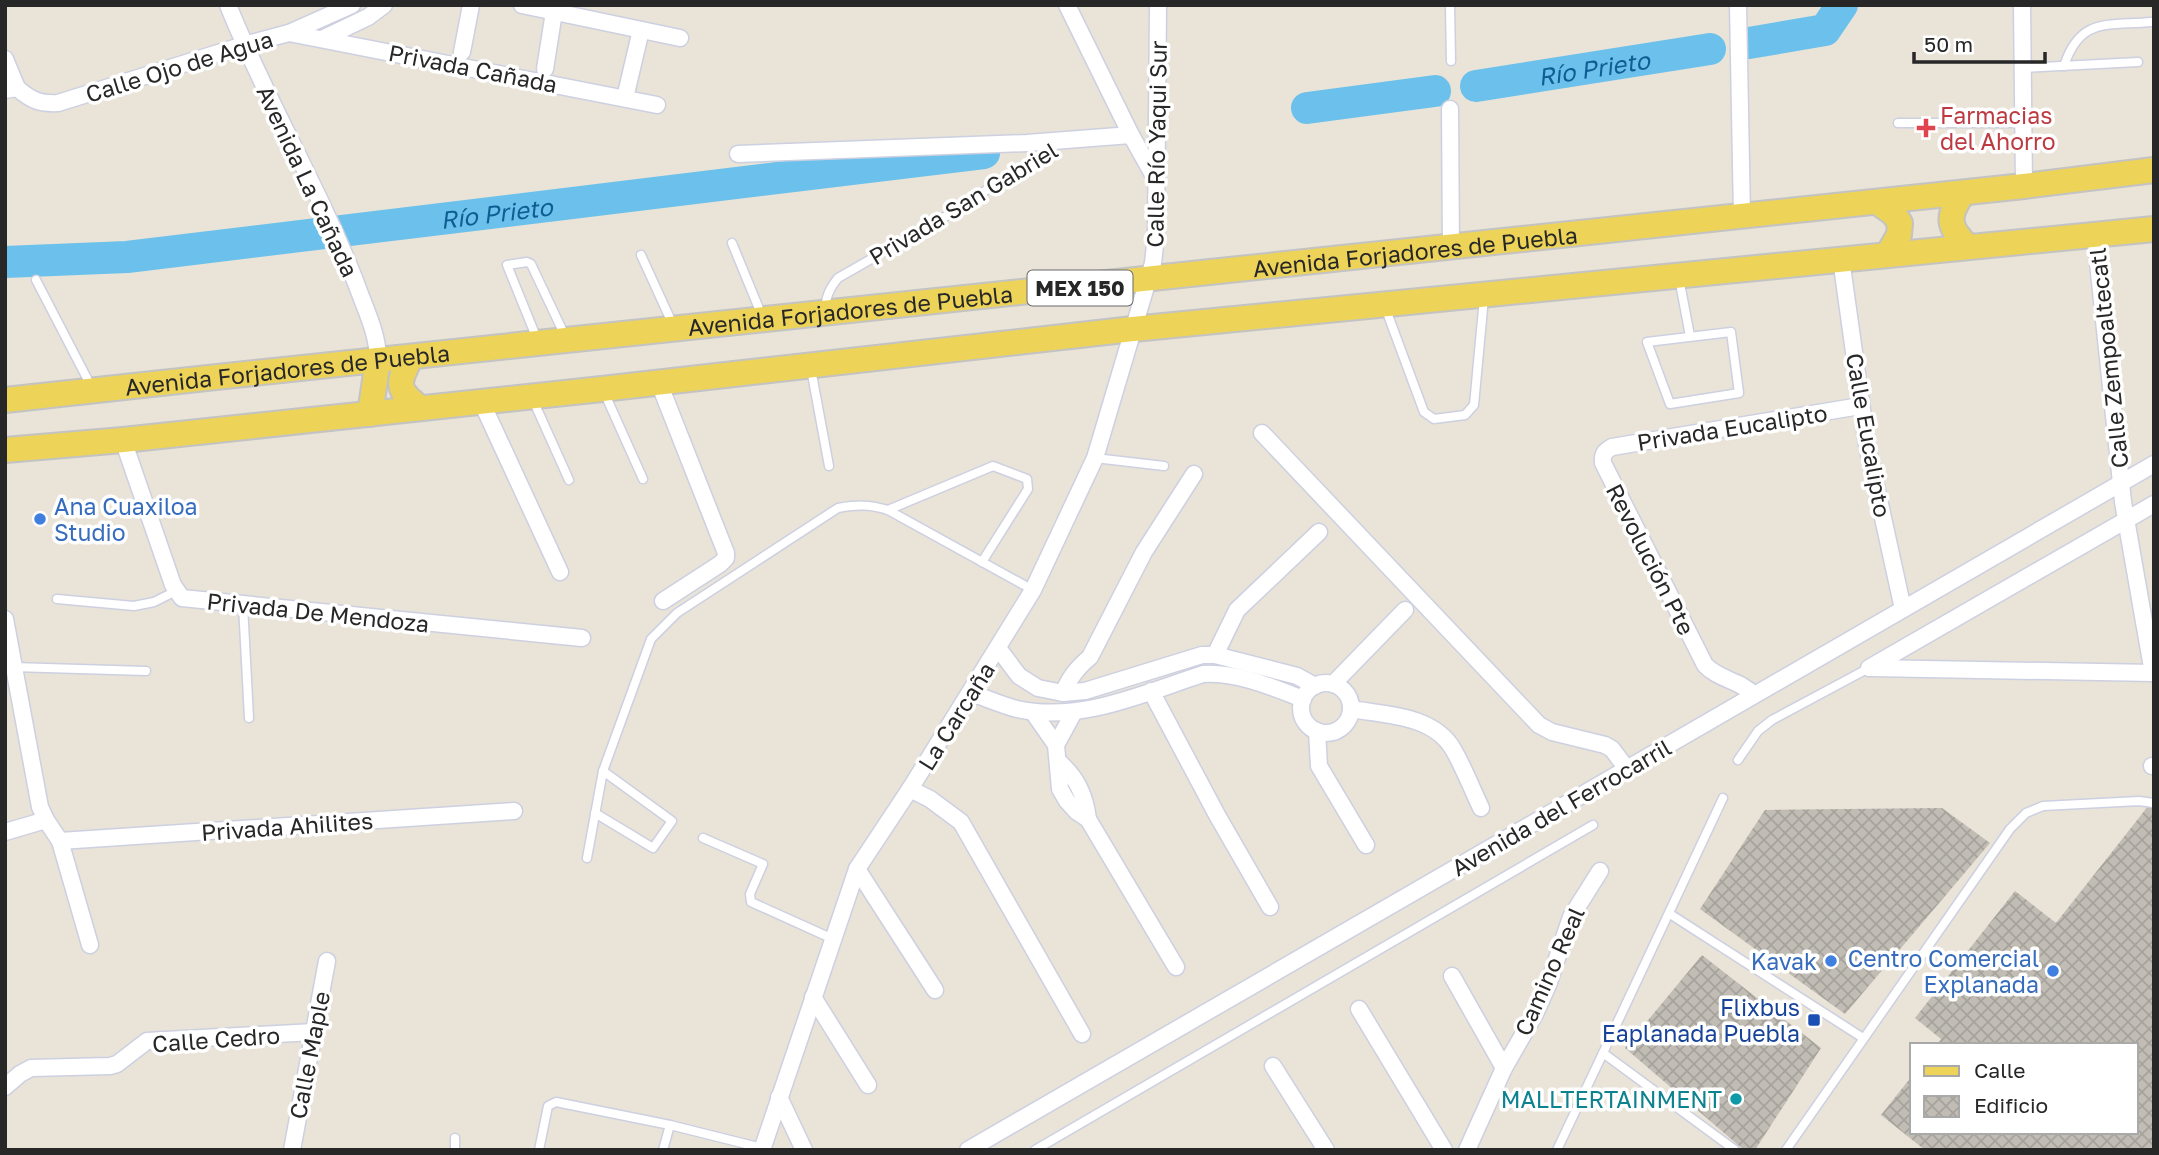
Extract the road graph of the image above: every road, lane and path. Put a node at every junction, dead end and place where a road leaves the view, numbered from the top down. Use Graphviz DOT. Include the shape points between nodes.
graph roads {
  1 [pos="228,5"];
  2 [pos="384,5"];
  3 [pos="471,5"];
  4 [pos="522,5"];
  5 [pos="1067,5"];
  6 [pos="1157,5"];
  7 [pos="1451,5"];
  8 [pos="1738,5"];
  9 [pos="2022,5"];
  10 [pos="350,6"];
  11 [pos="554,12"];
  12 [pos="2151,22"];
  13 [pos="640,30"];
  14 [pos="289,33"];
  15 [pos="680,38"];
  16 [pos="322,39"];
  17 [pos="244,45"];
  18 [pos="462,52"];
  19 [pos="5,59"];
  20 [pos="1451,61"];
  21 [pos="2138,62"];
  22 [pos="2064,66"];
  23 [pos="2023,68"];
  24 [pos="545,69"];
  25 [pos="11,89"];
  26 [pos="625,98"];
  27 [pos="657,105"];
  28 [pos="1450,109"];
  29 [pos="1898,123"];
  30 [pos="2024,123"];
  31 [pos="1131,135"];
  32 [pos="1062,141"];
  33 [pos="738,154"];
  34 [pos="2154,170"];
  35 [pos="1155,178"];
  36 [pos="2024,187"];
  37 [pos="1963,193"];
  38 [pos="1877,202"];
  39 [pos="1742,217"];
  40 [pos="2154,229"];
  41 [pos="2095,234"];
  42 [pos="732,243"];
  43 [pos="1967,246"];
  44 [pos="1451,248"];
  45 [pos="1888,254"];
  46 [pos="640,255"];
  47 [pos="1841,259"];
  48 [pos="1678,275"];
  49 [pos="36,280"];
  50 [pos="1148,281"];
  51 [pos="1484,295"];
  52 [pos="1384,304"];
  53 [pos="825,313"];
  54 [pos="763,319"];
  55 [pos="674,328"];
  56 [pos="1133,329"];
  57 [pos="1690,336"];
  58 [pos="567,339"];
  59 [pos="539,342"];
  60 [pos="411,357"];
  61 [pos="378,360"];
  62 [pos="810,366"];
  63 [pos="659,383"];
  64 [pos="602,389"];
  65 [pos="93,390"];
  66 [pos="532,396"];
  67 [pos="6,400"];
  68 [pos="481,401"];
  69 [pos="1860,406"];
  70 [pos="421,408"];
  71 [pos="370,414"];
  72 [pos="1262,433"];
  73 [pos="123,440"];
  74 [pos="9,446"];
  75 [pos="1605,451"];
  76 [pos="1095,458"];
  77 [pos="2154,464"];
  78 [pos="829,466"];
  79 [pos="1164,466"];
  80 [pos="1194,474"];
  81 [pos="643,479"];
  82 [pos="569,480"];
  83 [pos="2121,482"];
  84 [pos="2154,504"];
  85 [pos="888,510"];
  86 [pos="2126,519"];
  87 [pos="1319,533"];
  88 [pos="982,562"];
  89 [pos="560,572"];
  90 [pos="1032,590"];
  91 [pos="176,591"];
  92 [pos="57,598"];
  93 [pos="663,601"];
  94 [pos="2147,601"];
  95 [pos="243,605"];
  96 [pos="1903,609"];
  97 [pos="1405,610"];
  98 [pos="5,619"];
  99 [pos="582,638"];
  100 [pos="998,648"];
  101 [pos="1215,655"];
  102 [pos="1090,657"];
  103 [pos="13,667"];
  104 [pos="1869,668"];
  105 [pos="146,671"];
  106 [pos="2154,673"];
  107 [pos="1333,684"];
  108 [pos="1103,685"];
  109 [pos="1315,686"];
  110 [pos="1151,691"];
  111 [pos="971,693"];
  112 [pos="1063,693"];
  113 [pos="1754,695"];
  114 [pos="1303,699"];
  115 [pos="1351,709"];
  116 [pos="1033,712"];
  117 [pos="1074,712"];
  118 [pos="249,718"];
  119 [pos="1317,731"];
  120 [pos="1056,745"];
  121 [pos="1738,760"];
  122 [pos="1627,769"];
  123 [pos="603,771"];
  124 [pos="910,789"];
  125 [pos="1723,798"];
  126 [pos="2154,803"];
  127 [pos="1481,808"];
  128 [pos="514,811"];
  129 [pos="595,813"];
  130 [pos="46,820"];
  131 [pos="1593,825"];
  132 [pos="5,832"];
  133 [pos="703,838"];
  134 [pos="60,841"];
  135 [pos="1366,845"];
  136 [pos="587,858"];
  137 [pos="857,869"];
  138 [pos="1600,872"];
  139 [pos="1270,906"];
  140 [pos="1670,914"];
  141 [pos="833,939"];
  142 [pos="90,945"];
  143 [pos="327,961"];
  144 [pos="1176,967"];
  145 [pos="1452,976"];
  146 [pos="935,990"];
  147 [pos="813,998"];
  148 [pos="1359,1009"];
  149 [pos="314,1032"];
  150 [pos="1082,1034"];
  151 [pos="1863,1038"];
  152 [pos="1603,1053"];
  153 [pos="1273,1066"];
  154 [pos="1504,1068"];
  155 [pos="868,1085"];
  156 [pos="5,1087"];
  157 [pos="779,1097"];
  158 [pos="670,1125"];
  159 [pos="455,1138"];
  160 [pos="762,1149"];
  161 [pos="292,1150"];
  162 [pos="455,1150"];
  163 [pos="538,1150"];
  164 [pos="663,1150"];
  165 [pos="804,1150"];
  166 [pos="968,1150"];
  167 [pos="1035,1150"];
  168 [pos="1326,1150"];
  169 [pos="1444,1150"];
  170 [pos="1467,1150"];
  171 [pos="1557,1150"];
  172 [pos="1735,1150"];
  173 [pos="1786,1150"];
  1 -- 17 [label="street, Avenida La Cañada"];
  2 -- 16 [label="street"];
  3 -- 18 [label="street"];
  4 -- 11 [label="street"];
  5 -- 31 [label="street"];
  6 -- 35 [label="street, Calle Río Yaqui Sur"];
  7 -- 20 [label="lane"];
  8 -- 39 [label="street"];
  9 -- 23 [label="street"];
  10 -- 14 [label="street, Calle Ojo de Agua"];
  11 -- 13 [label="street"];
  11 -- 24 [label="street"];
  12 -- 22 [label="lane" via="2092,27 2070,49"];
  13 -- 15 [label="street"];
  13 -- 26 [label="street"];
  14 -- 16 [label="street, Privada Cañada"];
  14 -- 17 [label="street, Calle Ojo de Agua"];
  16 -- 26 [label="street, Privada Cañada"];
  17 -- 25 [label="street, Calle Ojo de Agua" via="58,103 42,104"];
  17 -- 61 [label="street, Avenida La Cañada" via="342,248 378,341"];
  19 -- 25 [label="street"];
  21 -- 22 [label="lane"];
  22 -- 23 [label="lane"];
  23 -- 30 [label="street"];
  26 -- 27 [label="street, Privada Cañada"];
  28 -- 44 [label="street"];
  29 -- 30 [label="lane"];
  30 -- 36 [label="street"];
  31 -- 32 [label="street, Privada San Gabriel"];
  31 -- 35 [label="street"];
  32 -- 33 [label="street"];
  32 -- 53 [label="lane, Privada San Gabriel" via="948,215 838,278 830,288"];
  34 -- 36 [label="main road, Avenida Forjadores de Puebla / MEX 150"];
  35 -- 50 [label="street, Calle Río Yaqui Sur" via="1156,236"];
  36 -- 37 [label="main road, Avenida Forjadores de Puebla / MEX 150"];
  37 -- 38 [label="main road, Avenida Forjadores de Puebla / MEX 150"];
  37 -- 43 [label="main road" via="1951,221"];
  38 -- 39 [label="main road, Avenida Forjadores de Puebla / MEX 150"];
  38 -- 45 [label="main road" via="1900,223"];
  39 -- 44 [label="main road, Avenida Forjadores de Puebla / MEX 150"];
  40 -- 41 [label="main road, MEX 150"];
  41 -- 43 [label="main road, MEX 150"];
  41 -- 83 [label="street, Calle Zempoaltecatl"];
  42 -- 54 [label="lane"];
  43 -- 45 [label="main road, MEX 150"];
  44 -- 50 [label="main road, Avenida Forjadores de Puebla / MEX 150"];
  45 -- 47 [label="main road, MEX 150"];
  46 -- 55 [label="lane"];
  47 -- 48 [label="main road, MEX 150"];
  47 -- 69 [label="street, Calle Eucalipto"];
  48 -- 51 [label="main road, MEX 150"];
  48 -- 57 [label="lane"];
  49 -- 65 [label="lane"];
  50 -- 53 [label="main road, Avenida Forjadores de Puebla / MEX 150"];
  50 -- 56 [label="street, La Carcaña"];
  51 -- 52 [label="main road, MEX 150"];
  51 -- 52 [label="lane" via="1474,405 1465,415 1434,419 1424,412"];
  52 -- 56 [label="main road, MEX 150"];
  53 -- 54 [label="main road, Avenida Forjadores de Puebla / MEX 150"];
  54 -- 55 [label="main road, Avenida Forjadores de Puebla / MEX 150"];
  55 -- 58 [label="main road, Avenida Forjadores de Puebla / MEX 150"];
  56 -- 62 [label="main road, MEX 150"];
  56 -- 76 [label="street, La Carcaña"];
  57 -- 57 [label="lane" via="1647,341 1670,404 1740,393 1731,332"];
  58 -- 59 [label="main road, Avenida Forjadores de Puebla / MEX 150"];
  58 -- 59 [label="lane" via="531,264 508,265"];
  59 -- 60 [label="main road, Avenida Forjadores de Puebla / MEX 150"];
  60 -- 61 [label="main road, Avenida Forjadores de Puebla / MEX 150"];
  60 -- 70 [label="main road" via="400,383 402,391"];
  61 -- 65 [label="main road, Avenida Forjadores de Puebla / MEX 150"];
  61 -- 71 [label="main road"];
  62 -- 63 [label="main road, MEX 150"];
  62 -- 78 [label="lane"];
  63 -- 64 [label="main road, MEX 150"];
  63 -- 93 [label="street" via="726,553 720,564"];
  64 -- 66 [label="main road, MEX 150"];
  64 -- 81 [label="lane"];
  65 -- 67 [label="main road, Avenida Forjadores de Puebla / MEX 150"];
  66 -- 68 [label="main road, MEX 150"];
  66 -- 82 [label="lane"];
  68 -- 70 [label="main road, MEX 150"];
  68 -- 89 [label="street"];
  69 -- 75 [label="street, Privada Eucalipto"];
  69 -- 96 [label="street, Calle Eucalipto"];
  70 -- 71 [label="main road, MEX 150"];
  71 -- 73 [label="main road, MEX 150"];
  72 -- 122 [label="street" via="1539,724 1552,732 1605,745"];
  73 -- 74 [label="main road, MEX 150"];
  73 -- 91 [label="street, Privada De Mendoza"];
  75 -- 113 [label="street, Revolución Pte" via="1603,464 1705,666 1746,686"];
  76 -- 79 [label="lane"];
  76 -- 90 [label="street, La Carcaña"];
  77 -- 83 [label="street, Avenida del Ferrocarril"];
  80 -- 102 [label="street" via="1144,552"];
  83 -- 86 [label="street, Calle Zempoaltecatl"];
  83 -- 96 [label="street, Avenida del Ferrocarril"];
  84 -- 86 [label="street"];
  85 -- 88 [label="lane"];
  85 -- 88 [label="lane" via="993,466 1027,479 1028,489"];
  85 -- 123 [label="lane" via="857,504 838,508 662,626 651,639"];
  86 -- 94 [label="street, Calle Zempoaltecatl"];
  86 -- 104 [label="street"];
  87 -- 101 [label="street" via="1237,610"];
  88 -- 90 [label="lane"];
  90 -- 100 [label="street, La Carcaña"];
  91 -- 92 [label="lane" via="134,606"];
  91 -- 95 [label="street, Privada De Mendoza" via="189,600"];
  94 -- 106 [label="street, Calle Zempoaltecatl"];
  95 -- 99 [label="street, Privada De Mendoza"];
  95 -- 118 [label="lane"];
  96 -- 113 [label="street, Avenida del Ferrocarril"];
  97 -- 107 [label="street"];
  98 -- 103 [label="street"];
  100 -- 111 [label="street, La Carcaña"];
  100 -- 112 [label="street" via="1019,676 1038,688"];
  101 -- 108 [label="street"];
  101 -- 109 [label="street" via="1297,676"];
  102 -- 108 [label="street"];
  102 -- 112 [label="street" via="1069,679"];
  103 -- 105 [label="lane"];
  103 -- 130 [label="street"];
  104 -- 106 [label="street"];
  104 -- 121 [label="lane" via="1772,720 1758,731"];
  107 -- 109 [label="street"];
  107 -- 115 [label="street" via="1347,694"];
  108 -- 112 [label="street"];
  109 -- 114 [label="street"];
  110 -- 114 [label="street" via="1218,673"];
  110 -- 117 [label="street"];
  110 -- 139 [label="street"];
  111 -- 116 [label="street"];
  111 -- 124 [label="street, La Carcaña"];
  113 -- 122 [label="street, Avenida del Ferrocarril"];
  114 -- 119 [label="street" via="1305,721"];
  115 -- 119 [label="street" via="1339,729"];
  115 -- 127 [label="street" via="1429,726 1452,747"];
  116 -- 117 [label="street"];
  116 -- 120 [label="street"];
  117 -- 120 [label="street"];
  119 -- 135 [label="street" via="1318,766"];
  120 -- 144 [label="street" via="1059,762 1083,793 1088,819"];
  122 -- 166 [label="street, Avenida del Ferrocarril"];
  123 -- 129 [label="lane"];
  123 -- 129 [label="lane" via="672,821 653,848"];
  124 -- 137 [label="street, La Carcaña"];
  124 -- 150 [label="street" via="961,822"];
  125 -- 140 [label="lane"];
  126 -- 151 [label="lane" via="2043,806 2026,813 2010,829"];
  128 -- 134 [label="street, Privada Ahilites"];
  129 -- 136 [label="lane"];
  130 -- 132 [label="street"];
  130 -- 134 [label="street"];
  131 -- 167 [label="lane"];
  133 -- 141 [label="lane" via="763,864 751,902"];
  134 -- 142 [label="street"];
  137 -- 141 [label="street, La Carcaña"];
  137 -- 146 [label="street"];
  138 -- 154 [label="street, Camino Real" via="1571,917 1548,985"];
  140 -- 151 [label="lane"];
  140 -- 152 [label="lane"];
  141 -- 147 [label="street, La Carcaña"];
  143 -- 149 [label="street, Calle Maple"];
  145 -- 154 [label="street"];
  147 -- 155 [label="street"];
  147 -- 157 [label="street, La Carcaña"];
  148 -- 169 [label="street"];
  149 -- 156 [label="street, Calle Cedro" via="148,1041 117,1064 32,1068"];
  149 -- 161 [label="street, Calle Maple"];
  151 -- 173 [label="lane"];
  152 -- 171 [label="lane"];
  152 -- 172 [label="lane"];
  153 -- 168 [label="street"];
  154 -- 170 [label="street, Camino Real"];
  157 -- 160 [label="street, La Carcaña"];
  157 -- 165 [label="street"];
  158 -- 160 [label="lane"];
  158 -- 163 [label="lane" via="553,1103 548,1105"];
  158 -- 164 [label="lane"];
  159 -- 162 [label="lane"];
}
